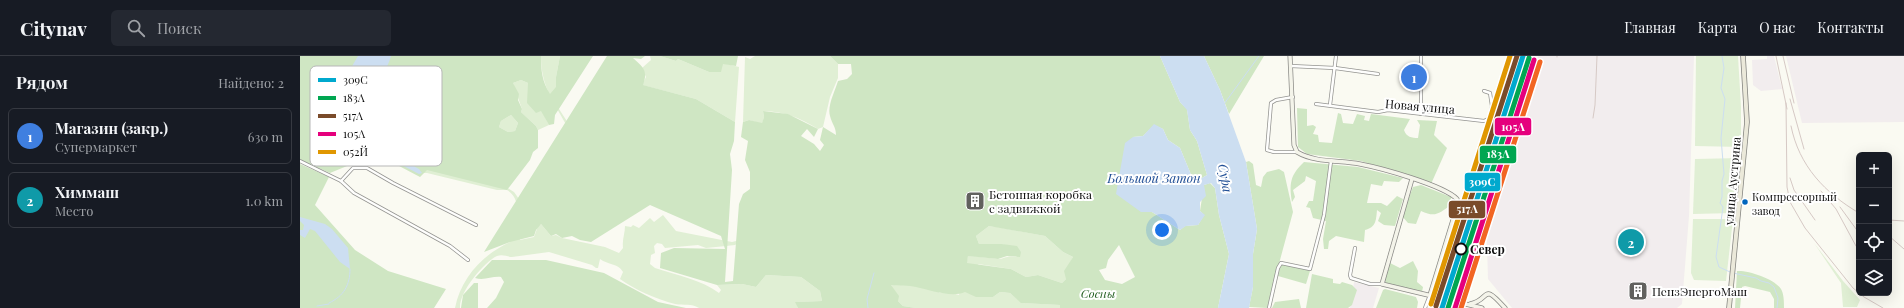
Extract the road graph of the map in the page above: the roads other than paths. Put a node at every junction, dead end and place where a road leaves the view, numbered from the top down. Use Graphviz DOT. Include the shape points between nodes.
graph roads {
  1 [pos="1290,56"];
  2 [pos="1336,56"];
  3 [pos="1421,56"];
  4 [pos="1743,56"];
  5 [pos="1291,66"];
  6 [pos="1335,68"];
  7 [pos="1378,74"];
  8 [pos="1484,91"];
  9 [pos="1293,96"];
  10 [pos="1316,104"];
  11 [pos="1330,105"];
  12 [pos="1421,114"];
  13 [pos="1297,152"];
  14 [pos="300,161"];
  15 [pos="1331,161"];
  16 [pos="310,166"];
  17 [pos="310,166"];
  18 [pos="1412,179"];
  19 [pos="341,181"];
  20 [pos="476,225"];
  21 [pos="1355,248"];
  22 [pos="468,260"];
  23 [pos="1382,284"];
  24 [pos="1430,295"];
  25 [pos="1482,298"];
  26 [pos="1467,304"];
  27 [pos="1269,308"];
  28 [pos="1426,308"];
  29 [pos="1483,308"];
  30 [pos="1505,308"];
  31 [pos="1729,308"];
  1 -- 5 [label="main road"];
  2 -- 6 [label="street"];
  3 -- 12 [label="street"];
  4 -- 31 [label="main road, улица Аустрина" via="1746,127"];
  5 -- 6 [label="street"];
  5 -- 9 [label="main road"];
  6 -- 7 [label="street"];
  6 -- 11 [label="street"];
  8 -- 12 [label="street, Новая улица" via="1490,93 1492,106 1490,118 1484,121"];
  9 -- 13 [label="main road" via="1294,145"];
  9 -- 13 [label="street" via="1271,103 1266,150"];
  10 -- 11 [label="street, Новая улица"];
  11 -- 12 [label="street, Новая улица" via="1378,112 1388,110"];
  13 -- 15 [label="main road"];
  14 -- 17 [label="street"];
  15 -- 18 [label="main road" via="1360,164"];
  15 -- 27 [label="street" via="1324,215 1310,269 1281,263"];
  16 -- 19 [label="street"];
  18 -- 23 [label="main road"];
  18 -- 24 [label="main road" via="1446,191 1457,199 1456,210"];
  19 -- 20 [label="street" via="352,168 367,168"];
  19 -- 22 [label="street" via="354,192 450,246"];
  21 -- 23 [label="street" via="1351,278"];
  23 -- 24 [label="main road"];
  24 -- 26 [label="main road"];
  24 -- 28 [label="street"];
  25 -- 26 [label="main road" via="1475,303"];
  25 -- 29 [label="main road"];
  25 -- 30 [label="main road" via="1486,294 1492,294"];
  26 -- 29 [label="main road"];
}
